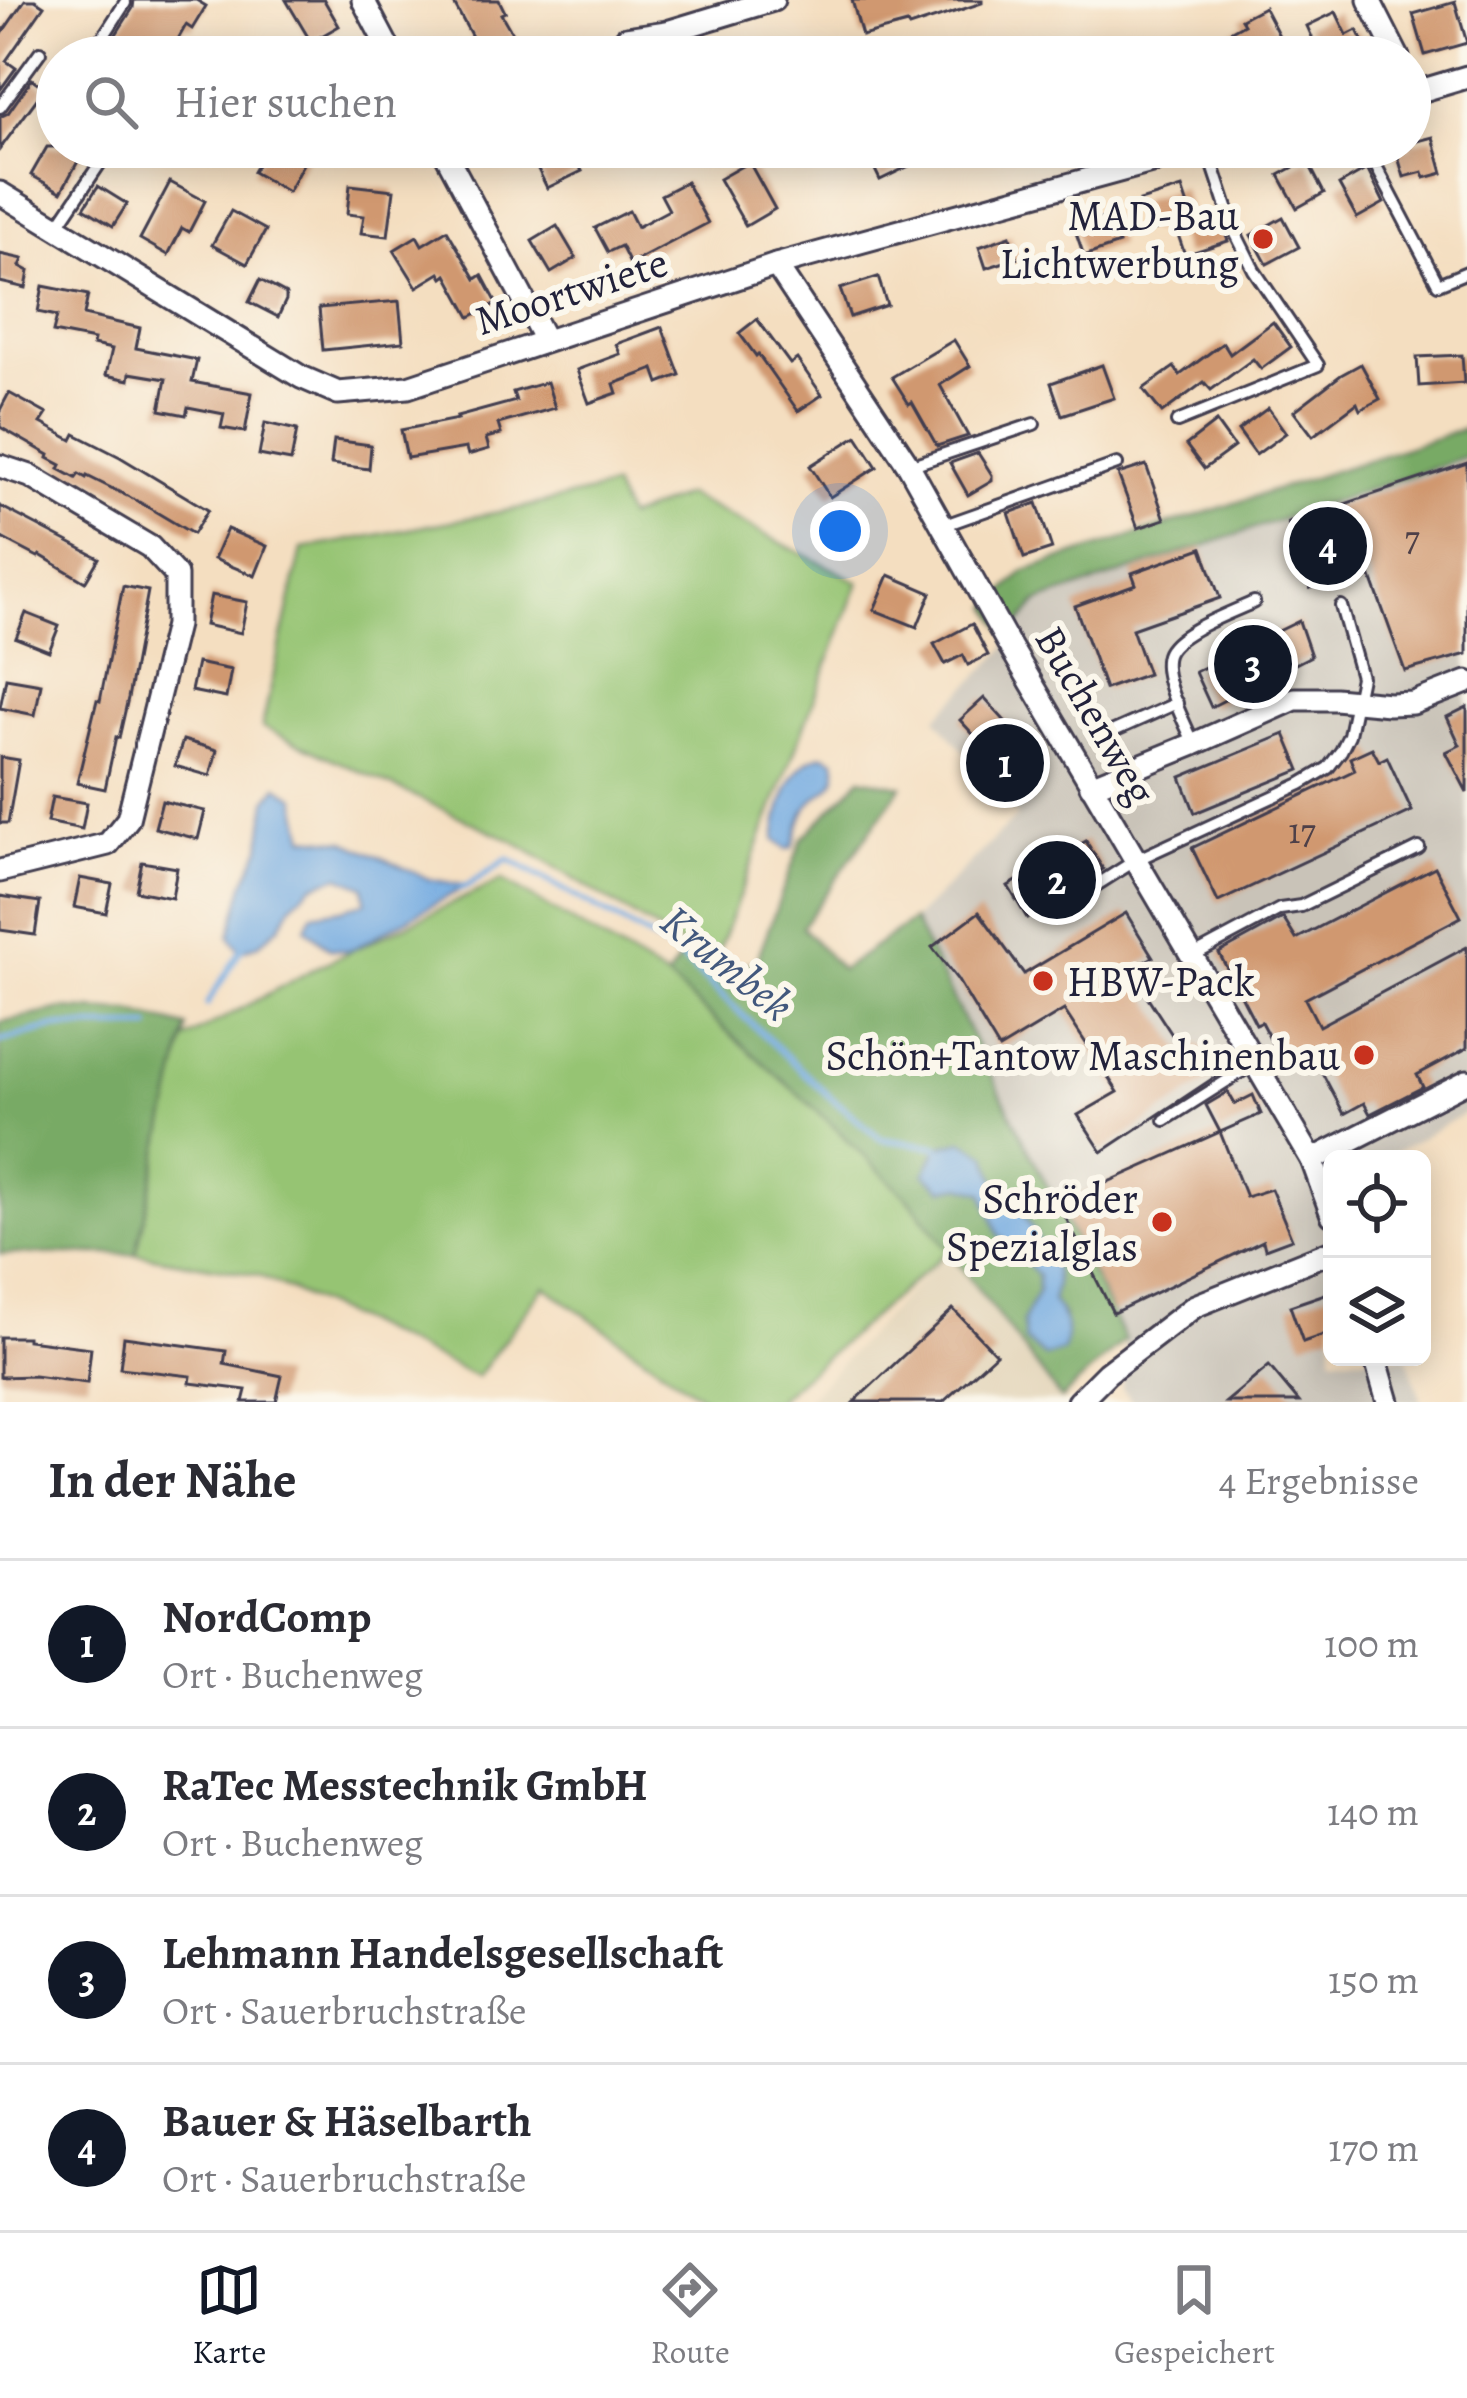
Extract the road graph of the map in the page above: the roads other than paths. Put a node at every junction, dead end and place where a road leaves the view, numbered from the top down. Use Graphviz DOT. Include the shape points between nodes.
graph roads {
  1 [pos="362,0"];
  2 [pos="772,0"];
  3 [pos="1369,0"];
  4 [pos="125,3"];
  5 [pos="104,36"];
  6 [pos="382,36"];
  7 [pos="640,36"];
  8 [pos="1387,36"];
  9 [pos="36,58"];
  10 [pos="1467,77"];
  11 [pos="1431,84"];
  12 [pos="0,107"];
  13 [pos="97,168"];
  14 [pos="453,168"];
  15 [pos="1129,168"];
  16 [pos="1213,168"];
  17 [pos="1377,168"];
  18 [pos="0,193"];
  19 [pos="57,227"];
  20 [pos="776,265"];
  21 [pos="1467,272"];
  22 [pos="545,340"];
  23 [pos="1177,422"];
  24 [pos="1034,424"];
  25 [pos="1118,464"];
  26 [pos="0,466"];
  27 [pos="909,466"];
  28 [pos="942,526"];
  29 [pos="1254,602"];
  30 [pos="1341,606"];
  31 [pos="1467,682"];
  32 [pos="1355,701"];
  33 [pos="1177,703"];
  34 [pos="1107,734"];
  35 [pos="1194,744"];
  36 [pos="1091,786"];
  37 [pos="1419,848"];
  38 [pos="1136,860"];
  39 [pos="0,871"];
  40 [pos="1046,917"];
  41 [pos="1192,956"];
  42 [pos="1255,1063"];
  43 [pos="1467,1081"];
  44 [pos="1165,1120"];
  45 [pos="1312,1160"];
  46 [pos="1323,1190"];
  47 [pos="1323,1255"];
  48 [pos="1378,1366"];
  49 [pos="1078,1402"];
  50 [pos="1388,1402"];
  1 -- 6 [label="street"];
  2 -- 7 [label="street"];
  3 -- 8 [label="street"];
  4 -- 5 [label="lane"];
  9 -- 12 [label="lane"];
  10 -- 11 [label="street"];
  13 -- 19 [label="lane"];
  14 -- 22 [label="street"];
  15 -- 20 [label="street, Moortwiete"];
  16 -- 23 [label="lane" via="1254,269 1318,365"];
  17 -- 21 [label="lane" via="1438,284"];
  18 -- 19 [label="street, Moortwiete"];
  19 -- 22 [label="street, Moortwiete" via="338,393 408,387"];
  20 -- 22 [label="street, Moortwiete"];
  20 -- 27 [label="street, Buchenweg"];
  24 -- 27 [label="lane"];
  25 -- 28 [label="lane"];
  26 -- 39 [label="street" via="150,547 176,575 176,625 128,819 108,844"];
  27 -- 28 [label="street, Buchenweg"];
  28 -- 36 [label="street, Buchenweg"];
  29 -- 33 [label="lane" via="1173,644 1166,671"];
  30 -- 32 [label="lane" via="1360,677"];
  31 -- 32 [label="street" via="1413,703"];
  32 -- 35 [label="street" via="1295,699"];
  32 -- 38 [label="lane" via="1349,735 1328,768"];
  33 -- 34 [label="lane"];
  33 -- 35 [label="lane"];
  35 -- 36 [label="street"];
  36 -- 38 [label="street, Buchenweg"];
  37 -- 41 [label="lane"];
  38 -- 40 [label="lane"];
  38 -- 41 [label="street, Buchenweg"];
  41 -- 42 [label="street, Buchenweg"];
  42 -- 44 [label="lane"];
  42 -- 45 [label="street, Buchenweg"];
  43 -- 45 [label="street"];
  45 -- 46 [label="street, Buchenweg"];
  47 -- 49 [label="street" via="1195,1306"];
  48 -- 50 [label="street"];
}
